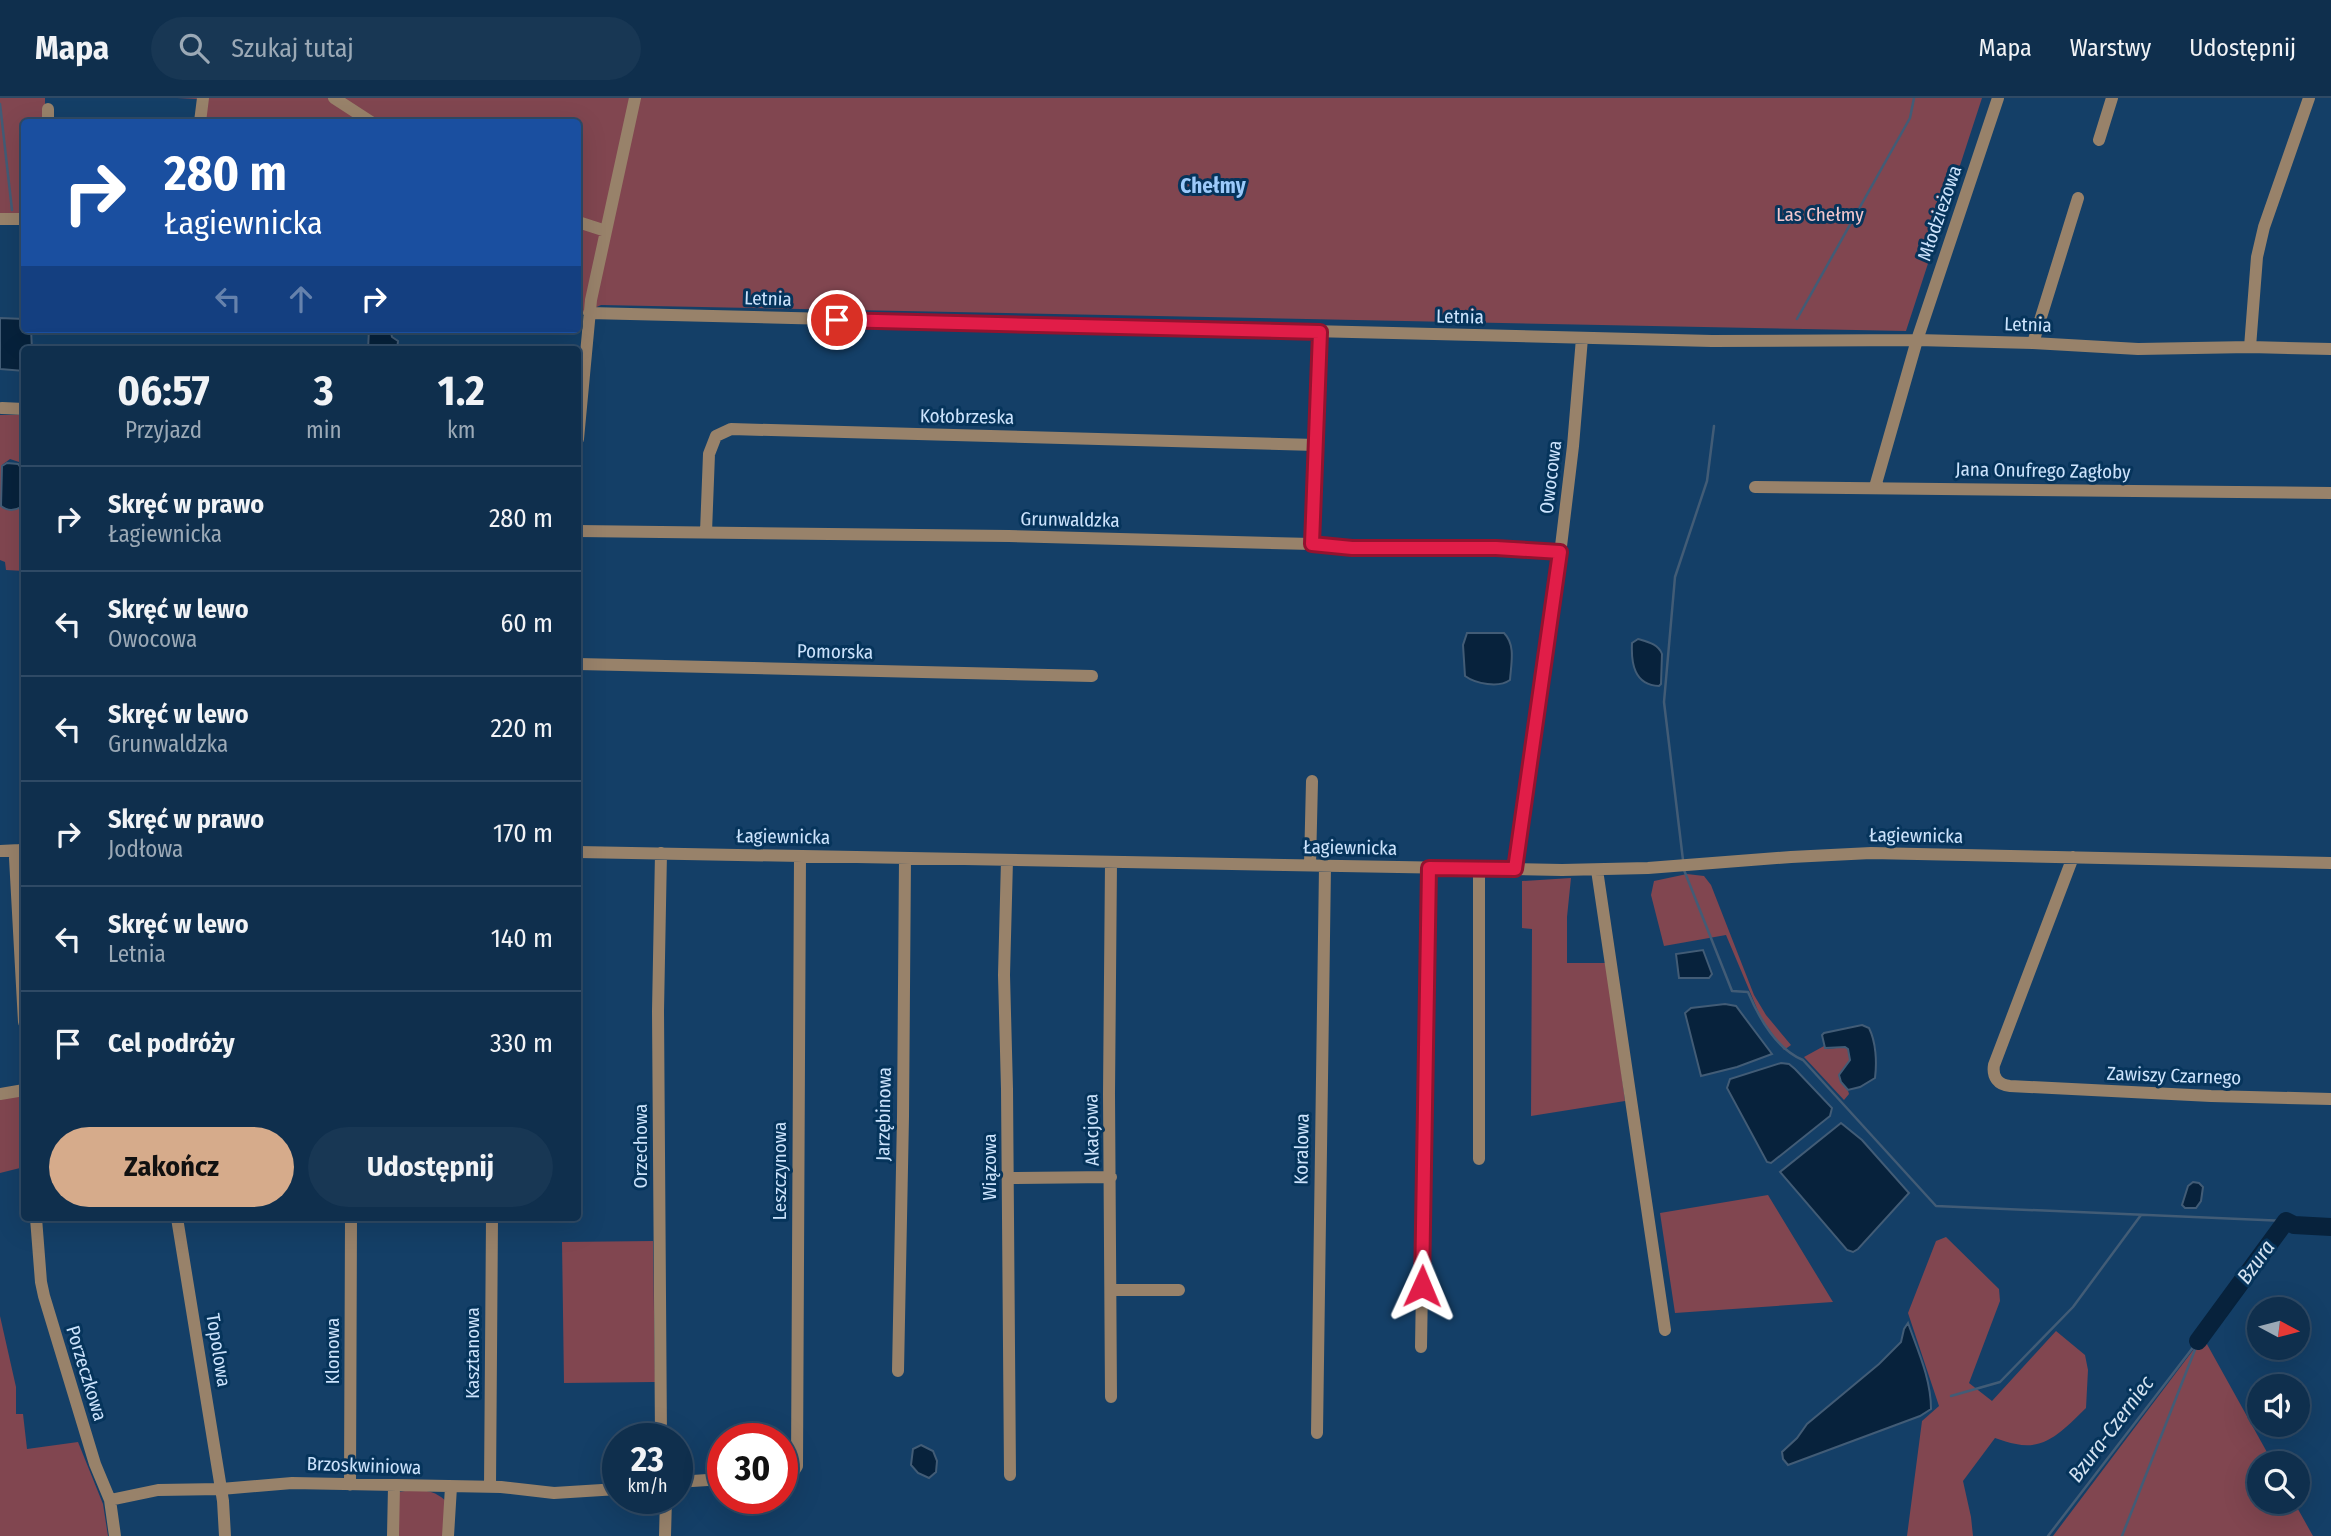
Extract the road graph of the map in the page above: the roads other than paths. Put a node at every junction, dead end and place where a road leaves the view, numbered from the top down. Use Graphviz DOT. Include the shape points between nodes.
graph roads {
  1 [pos="203,98"];
  2 [pos="334,98"];
  3 [pos="635,98"];
  4 [pos="1998,98"];
  5 [pos="2112,98"];
  6 [pos="2309,98"];
  7 [pos="200,119"];
  8 [pos="366,119"];
  9 [pos="2099,140"];
  10 [pos="2078,198"];
  11 [pos="0,219"];
  12 [pos="21,219"];
  13 [pos="581,223"];
  14 [pos="606,231"];
  15 [pos="589,313"];
  16 [pos="1320,332"];
  17 [pos="1582,338"];
  18 [pos="1917,340"];
  19 [pos="2033,343"];
  20 [pos="2250,347"];
  21 [pos="2331,349"];
  22 [pos="581,390"];
  23 [pos="2,408"];
  24 [pos="21,409"];
  25 [pos="1315,445"];
  26 [pos="1755,486"];
  27 [pos="1875,486"];
  28 [pos="2331,493"];
  29 [pos="581,531"];
  30 [pos="706,532"];
  31 [pos="1312,544"];
  32 [pos="1560,552"];
  33 [pos="581,664"];
  34 [pos="1092,676"];
  35 [pos="1312,781"];
  36 [pos="0,851"];
  37 [pos="20,852"];
  38 [pos="581,852"];
  39 [pos="661,853"];
  40 [pos="800,856"];
  41 [pos="2073,857"];
  42 [pos="905,858"];
  43 [pos="1007,860"];
  44 [pos="1111,862"];
  45 [pos="2331,863"];
  46 [pos="1310,865"];
  47 [pos="1325,866"];
  48 [pos="1429,868"];
  49 [pos="1479,869"];
  50 [pos="1515,869"];
  51 [pos="1597,870"];
  52 [pos="21,894"];
  53 [pos="21,1090"];
  54 [pos="0,1094"];
  55 [pos="2330,1097"];
  56 [pos="1479,1160"];
  57 [pos="1111,1177"];
  58 [pos="1008,1178"];
  59 [pos="36,1221"];
  60 [pos="177,1221"];
  61 [pos="351,1221"];
  62 [pos="492,1221"];
  63 [pos="1111,1290"];
  64 [pos="1179,1290"];
  65 [pos="1665,1330"];
  66 [pos="1421,1347"];
  67 [pos="898,1371"];
  68 [pos="1111,1397"];
  69 [pos="661,1423"];
  70 [pos="797,1423"];
  71 [pos="1317,1433"];
  72 [pos="1010,1475"];
  73 [pos="350,1485"];
  74 [pos="394,1486"];
  75 [pos="451,1487"];
  76 [pos="490,1487"];
  77 [pos="221,1489"];
  78 [pos="602,1490"];
  79 [pos="110,1500"];
  80 [pos="666,1514"];
  81 [pos="115,1536"];
  82 [pos="225,1536"];
  83 [pos="393,1536"];
  84 [pos="448,1536"];
  85 [pos="665,1536"];
  1 -- 7 [label="street"];
  2 -- 8 [label="street"];
  3 -- 14 [label="street"];
  4 -- 18 [label="street, Młodzieżowa"];
  5 -- 9 [label="street"];
  6 -- 20 [label="street" via="2264,228"];
  10 -- 19 [label="street"];
  11 -- 12 [label="street"];
  13 -- 14 [label="street"];
  14 -- 15 [label="street"];
  15 -- 16 [label="street, Letnia"];
  15 -- 22 [label="street"];
  16 -- 17 [label="street, Letnia"];
  16 -- 25 [label="street"];
  17 -- 18 [label="street, Letnia"];
  17 -- 32 [label="street, Owocowa"];
  18 -- 19 [label="street, Letnia"];
  18 -- 27 [label="street, Młodzieżowa"];
  19 -- 20 [label="street, Letnia" via="2138,349"];
  20 -- 21 [label="street, Letnia"];
  23 -- 24 [label="street"];
  25 -- 30 [label="street, Kołobrzeska" via="731,429 716,436 709,454"];
  25 -- 31 [label="street"];
  26 -- 27 [label="street, Jana Onufrego Zagłoby"];
  27 -- 28 [label="street, Jana Onufrego Zagłoby"];
  29 -- 30 [label="street, Grunwaldzka"];
  30 -- 31 [label="street, Grunwaldzka"];
  31 -- 32 [label="street, Grunwaldzka"];
  32 -- 50 [label="street, Owocowa"];
  33 -- 34 [label="street, Pomorska"];
  35 -- 46 [label="street"];
  36 -- 37 [label="street"];
  37 -- 52 [label="street"];
  38 -- 39 [label="street, Łagiewnicka"];
  39 -- 40 [label="street, Łagiewnicka"];
  39 -- 69 [label="street, Orzechowa"];
  40 -- 42 [label="street, Łagiewnicka"];
  40 -- 70 [label="street, Leszczynowa"];
  41 -- 45 [label="street, Łagiewnicka"];
  41 -- 51 [label="street, Łagiewnicka" via="1852,853"];
  41 -- 55 [label="street, Zawiszy Czarnego" via="1994,1065 1996,1079 2010,1086"];
  42 -- 43 [label="street, Łagiewnicka"];
  42 -- 67 [label="street, Jarzębinowa"];
  43 -- 44 [label="street, Łagiewnicka"];
  43 -- 58 [label="street, Wiązowa"];
  44 -- 46 [label="street, Łagiewnicka"];
  44 -- 57 [label="street, Akacjowa"];
  46 -- 47 [label="street, Łagiewnicka"];
  47 -- 48 [label="street, Łagiewnicka"];
  47 -- 71 [label="street, Koralowa"];
  48 -- 49 [label="street, Łagiewnicka"];
  48 -- 66 [label="street"];
  49 -- 50 [label="street, Łagiewnicka"];
  49 -- 56 [label="street"];
  50 -- 51 [label="street, Łagiewnicka"];
  51 -- 65 [label="street"];
  53 -- 54 [label="street"];
  57 -- 58 [label="street"];
  57 -- 63 [label="street, Akacjowa"];
  58 -- 72 [label="street, Wiązowa"];
  59 -- 79 [label="street, Porzeczkowa" via="44,1296"];
  60 -- 77 [label="street, Topolowa"];
  61 -- 73 [label="street, Klonowa"];
  62 -- 76 [label="street, Kasztanowa"];
  63 -- 64 [label="street"];
  63 -- 68 [label="street, Akacjowa"];
  73 -- 74 [label="street, Brzoskwiniowa"];
  73 -- 77 [label="street, Brzoskwiniowa" via="292,1483"];
  74 -- 75 [label="street, Brzoskwiniowa"];
  74 -- 83 [label="street"];
  75 -- 76 [label="street, Brzoskwiniowa"];
  75 -- 84 [label="street"];
  76 -- 78 [label="street, Brzoskwiniowa" via="554,1493"];
  77 -- 79 [label="street, Brzoskwiniowa" via="158,1490"];
  77 -- 82 [label="street, Topolowa"];
  79 -- 81 [label="street, Porzeczkowa"];
  80 -- 85 [label="street"];
}
